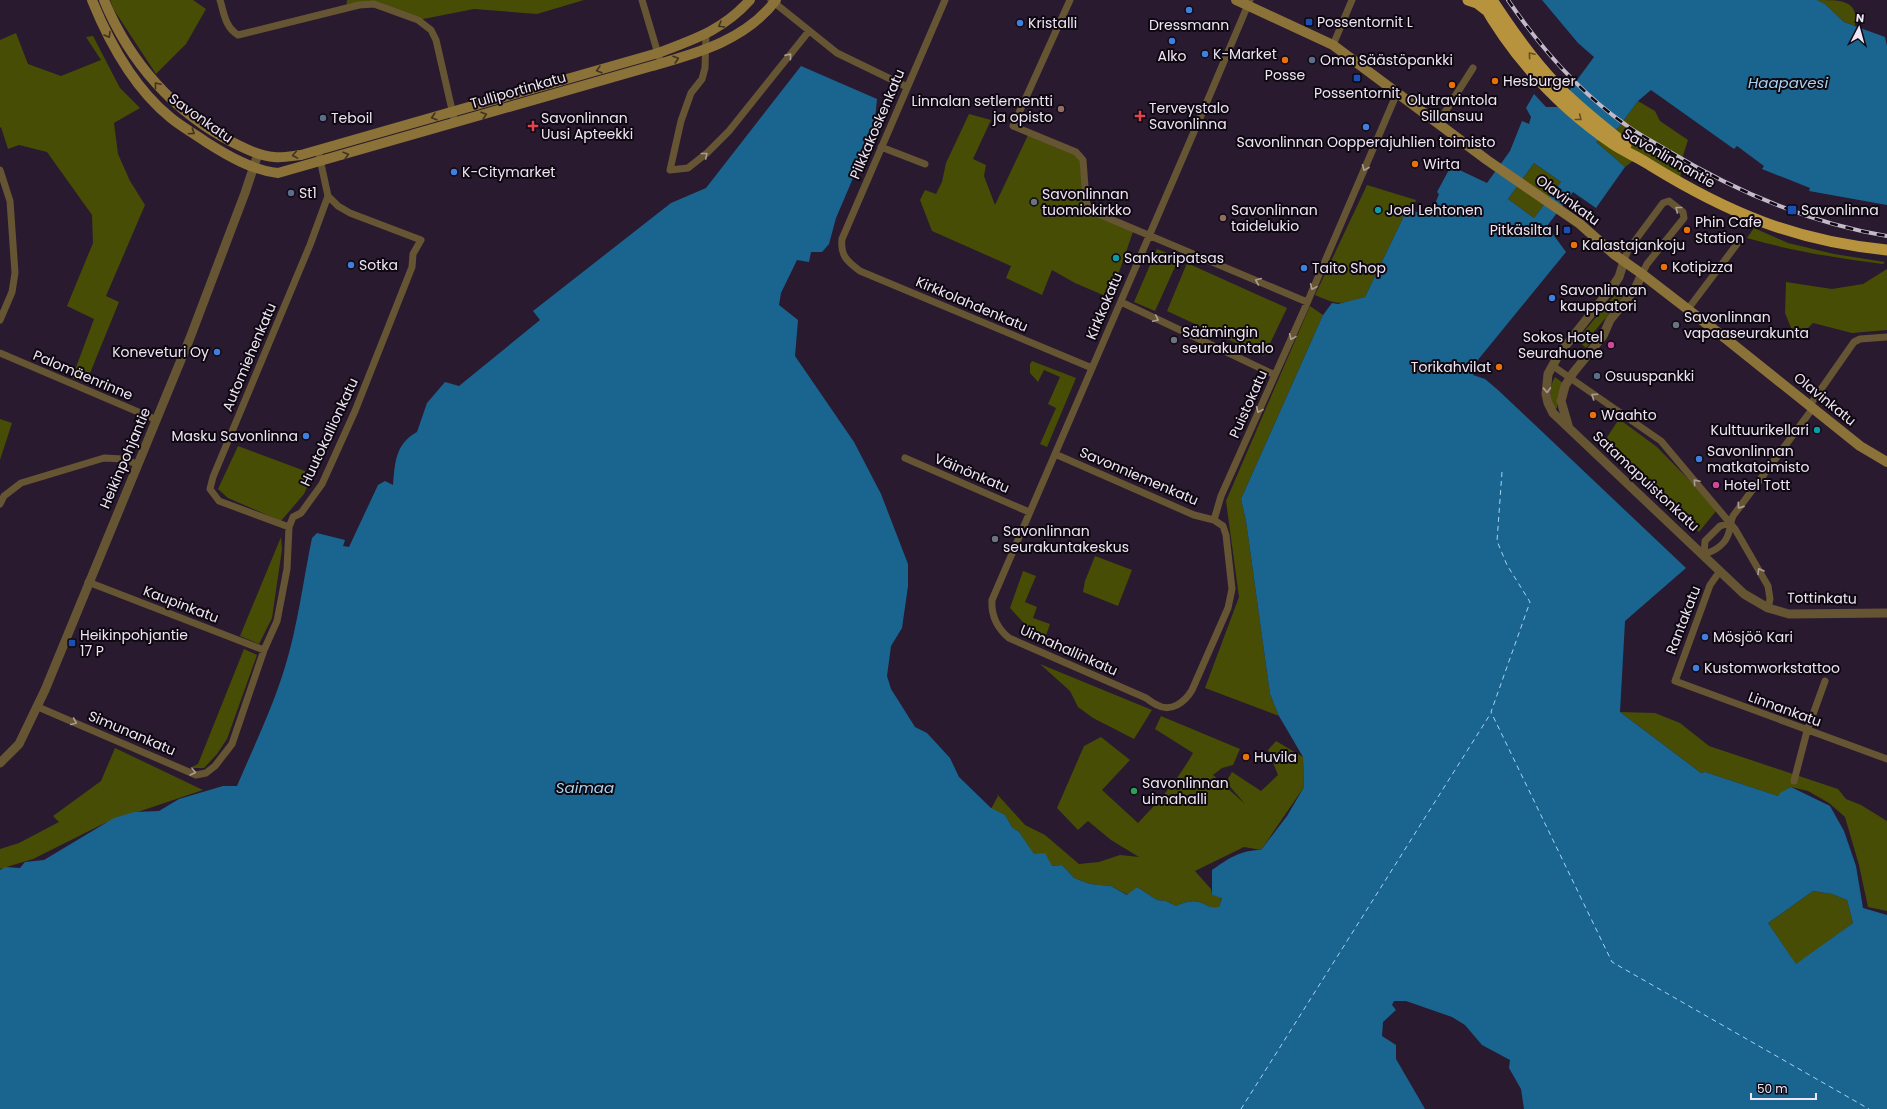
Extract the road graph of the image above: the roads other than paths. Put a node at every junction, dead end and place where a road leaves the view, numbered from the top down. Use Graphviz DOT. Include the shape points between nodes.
graph roads {
  1 [pos="92,0"];
  2 [pos="104,0"];
  3 [pos="220,0"];
  4 [pos="642,0"];
  5 [pos="750,0"];
  6 [pos="945,0"];
  7 [pos="1070,0"];
  8 [pos="1236,0"];
  9 [pos="1352,0"];
  10 [pos="1468,0"];
  11 [pos="774,1"];
  12 [pos="1248,2"];
  13 [pos="1486,3"];
  14 [pos="808,31"];
  15 [pos="706,34"];
  16 [pos="1333,45"];
  17 [pos="706,49"];
  18 [pos="658,53"];
  19 [pos="661,64"];
  20 [pos="1473,68"];
  21 [pos="907,87"];
  22 [pos="1396,93"];
  23 [pos="452,112"];
  24 [pos="455,123"];
  25 [pos="1438,123"];
  26 [pos="882,147"];
  27 [pos="318,150"];
  28 [pos="258,154"];
  29 [pos="321,162"];
  30 [pos="925,164"];
  31 [pos="254,168"];
  32 [pos="0,170"];
  33 [pos="328,196"];
  34 [pos="1149,234"];
  35 [pos="1737,244"];
  36 [pos="1887,250"];
  37 [pos="845,260"];
  38 [pos="1624,261"];
  39 [pos="1642,274"];
  40 [pos="1121,302"];
  41 [pos="1307,302"];
  42 [pos="1688,309"];
  43 [pos="0,320"];
  44 [pos="1887,337"];
  45 [pos="0,353"];
  46 [pos="1553,366"];
  47 [pos="1092,368"];
  48 [pos="1275,375"];
  49 [pos="1569,379"];
  50 [pos="1812,407"];
  51 [pos="157,420"];
  52 [pos="1569,428"];
  53 [pos="1055,454"];
  54 [pos="905,458"];
  55 [pos="1887,462"];
  56 [pos="137,464"];
  57 [pos="0,504"];
  58 [pos="1029,512"];
  59 [pos="1214,520"];
  60 [pos="1730,523"];
  61 [pos="289,527"];
  62 [pos="1704,554"];
  63 [pos="1720,570"];
  64 [pos="88,582"];
  65 [pos="992,600"];
  66 [pos="1768,608"];
  67 [pos="1887,613"];
  68 [pos="264,650"];
  69 [pos="1675,681"];
  70 [pos="1825,681"];
  71 [pos="38,707"];
  72 [pos="1807,731"];
  73 [pos="1887,759"];
  74 [pos="0,763"];
  75 [pos="1794,781"];
  1 -- 31 [label="main road, Savonkatu, one-way" via="101,23 122,58 154,101 171,118 215,148"];
  28 -- 2 [label="main road, Savonkatu, one-way" via="220,136 168,97 125,41"];
  3 -- 23 [label="street" via="230,30 238,34 359,4 374,4 418,20 431,30 436,40"];
  4 -- 18 [label="street"];
  5 -- 15 [label="main road, Tulliportinkatu, one-way" via="730,21"];
  6 -- 21 [label="street, Pilkkakoskenkatu"];
  7 -- 34 [label="street" via="1013,126 1076,152 1083,160 1086,200 1090,210"];
  8 -- 12 [label="main road, Olavinkatu"];
  9 -- 16 [label="street"];
  10 -- 13 [label="highway"];
  11 -- 14 [label="street"];
  11 -- 17 [label="main road, Tulliportinkatu" via="738,35"];
  12 -- 16 [label="main road, Olavinkatu"];
  12 -- 34 [label="street, Kirkkokatu"];
  13 -- 36 [label="highway, Savonlinnantie" via="1523,60 1553,88 1572,113 1670,178 1746,216 1800,234 1835,243"];
  17 -- 14 [label="street, one-way" via="702,79 691,93 681,121 670,170 688,168 729,131"];
  14 -- 21 [label="street" via="836,53"];
  15 -- 17 [label="street"];
  15 -- 18 [label="main road, Tulliportinkatu"];
  16 -- 22 [label="main road, Olavinkatu"];
  19 -- 17 [label="main road, Tulliportinkatu, one-way"];
  18 -- 19 [label="street"];
  18 -- 23 [label="main road, Tulliportinkatu, one-way"];
  24 -- 19 [label="main road, Tulliportinkatu, one-way"];
  20 -- 25 [label="street"];
  21 -- 26 [label="street, Pilkkakoskenkatu"];
  22 -- 25 [label="main road, Olavinkatu"];
  22 -- 41 [label="street, Puistokatu, one-way"];
  23 -- 24 [label="street"];
  23 -- 27 [label="main road, Tulliportinkatu, one-way"];
  29 -- 24 [label="main road, Tulliportinkatu, one-way"];
  25 -- 38 [label="main road, Olavinkatu" via="1580,224"];
  26 -- 30 [label="street"];
  26 -- 37 [label="street, Pilkkakoskenkatu" via="842,239 841,247"];
  27 -- 28 [label="main road, Tulliportinkatu, one-way" via="285,157"];
  27 -- 29 [label="street"];
  28 -- 31 [label="street, Heikinpohjantie"];
  29 -- 31 [label="main road, Tulliportinkatu" via="278,173"];
  29 -- 33 [label="street"];
  31 -- 51 [label="street, Heikinpohjantie"];
  32 -- 43 [label="street" via="10,202 15,269 12,292"];
  33 -- 61 [label="street, Automiehenkatu" via="210,489 219,501"];
  33 -- 61 [label="street, Huutokallionkatu" via="350,213 421,240 413,254 412,267 358,405 322,484 301,513 293,517"];
  34 -- 40 [label="street, Kirkkokatu"];
  41 -- 34 [label="street, one-way"];
  35 -- 42 [label="street"];
  37 -- 47 [label="street, Kirkkolahdenkatu" via="860,271"];
  38 -- 39 [label="main road, Olavinkatu"];
  39 -- 38 [label="street, one-way" via="1684,218 1683,212 1668,202 1663,203 1628,250"];
  38 -- 46 [label="street, Satamapuistonkatu" via="1613,286"];
  39 -- 42 [label="main road, Olavinkatu"];
  39 -- 49 [label="street" via="1635,289 1610,320 1603,336"];
  40 -- 47 [label="street, Kirkkokatu"];
  40 -- 48 [label="street, one-way"];
  41 -- 48 [label="street, Puistokatu, one-way"];
  42 -- 50 [label="main road, Olavinkatu"];
  44 -- 50 [label="street" via="1860,339 1854,342"];
  45 -- 51 [label="street, Palomäenrinne"];
  46 -- 49 [label="street"];
  46 -- 52 [label="street, Satamapuistonkatu, one-way" via="1548,374 1548,404 1553,413"];
  47 -- 53 [label="street, Kirkkokatu"];
  48 -- 59 [label="street, Puistokatu, one-way" via="1221,496"];
  49 -- 52 [label="street" via="1562,392 1561,401"];
  60 -- 49 [label="street, one-way" via="1661,441"];
  50 -- 55 [label="main road, Olavinkatu" via="1860,446"];
  50 -- 60 [label="street, one-way"];
  51 -- 56 [label="street, Heikinpohjantie"];
  52 -- 62 [label="street, Satamapuistonkatu"];
  53 -- 58 [label="street, Kirkkokatu"];
  53 -- 59 [label="street, Savonniemenkatu" via="1194,515"];
  54 -- 58 [label="street, Väinönkatu"];
  56 -- 57 [label="street" via="123,459 104,458 21,484 4,496"];
  56 -- 64 [label="street, Heikinpohjantie"];
  58 -- 65 [label="street, Kirkkokatu"];
  59 -- 65 [label="street, Uimahallinkatu" via="1223,526 1226,535 1232,589 1228,608 1187,699 1174,707 1157,705 1009,638 995,621"];
  60 -- 62 [label="street" via="1729,533 1715,551"];
  60 -- 62 [label="street" via="1720,526 1705,541"];
  66 -- 60 [label="street, one-way" via="1768,586"];
  61 -- 68 [label="street" via="287,569 277,621"];
  62 -- 63 [label="street, Tottinkatu"];
  63 -- 66 [label="street, Tottinkatu" via="1744,594"];
  63 -- 69 [label="street, Rantakatu" via="1710,585"];
  64 -- 68 [label="street, Kaupinkatu"];
  64 -- 71 [label="street, Heikinpohjantie"];
  66 -- 67 [label="street, Tottinkatu" via="1796,614"];
  71 -- 68 [label="street, Simunankatu, one-way" via="196,775 206,773 215,766 232,744"];
  69 -- 72 [label="street, Linnankatu"];
  70 -- 72 [label="street"];
  71 -- 74 [label="street, Heikinpohjantie" via="19,744"];
  72 -- 73 [label="street, Linnankatu"];
  72 -- 75 [label="street"];
}
